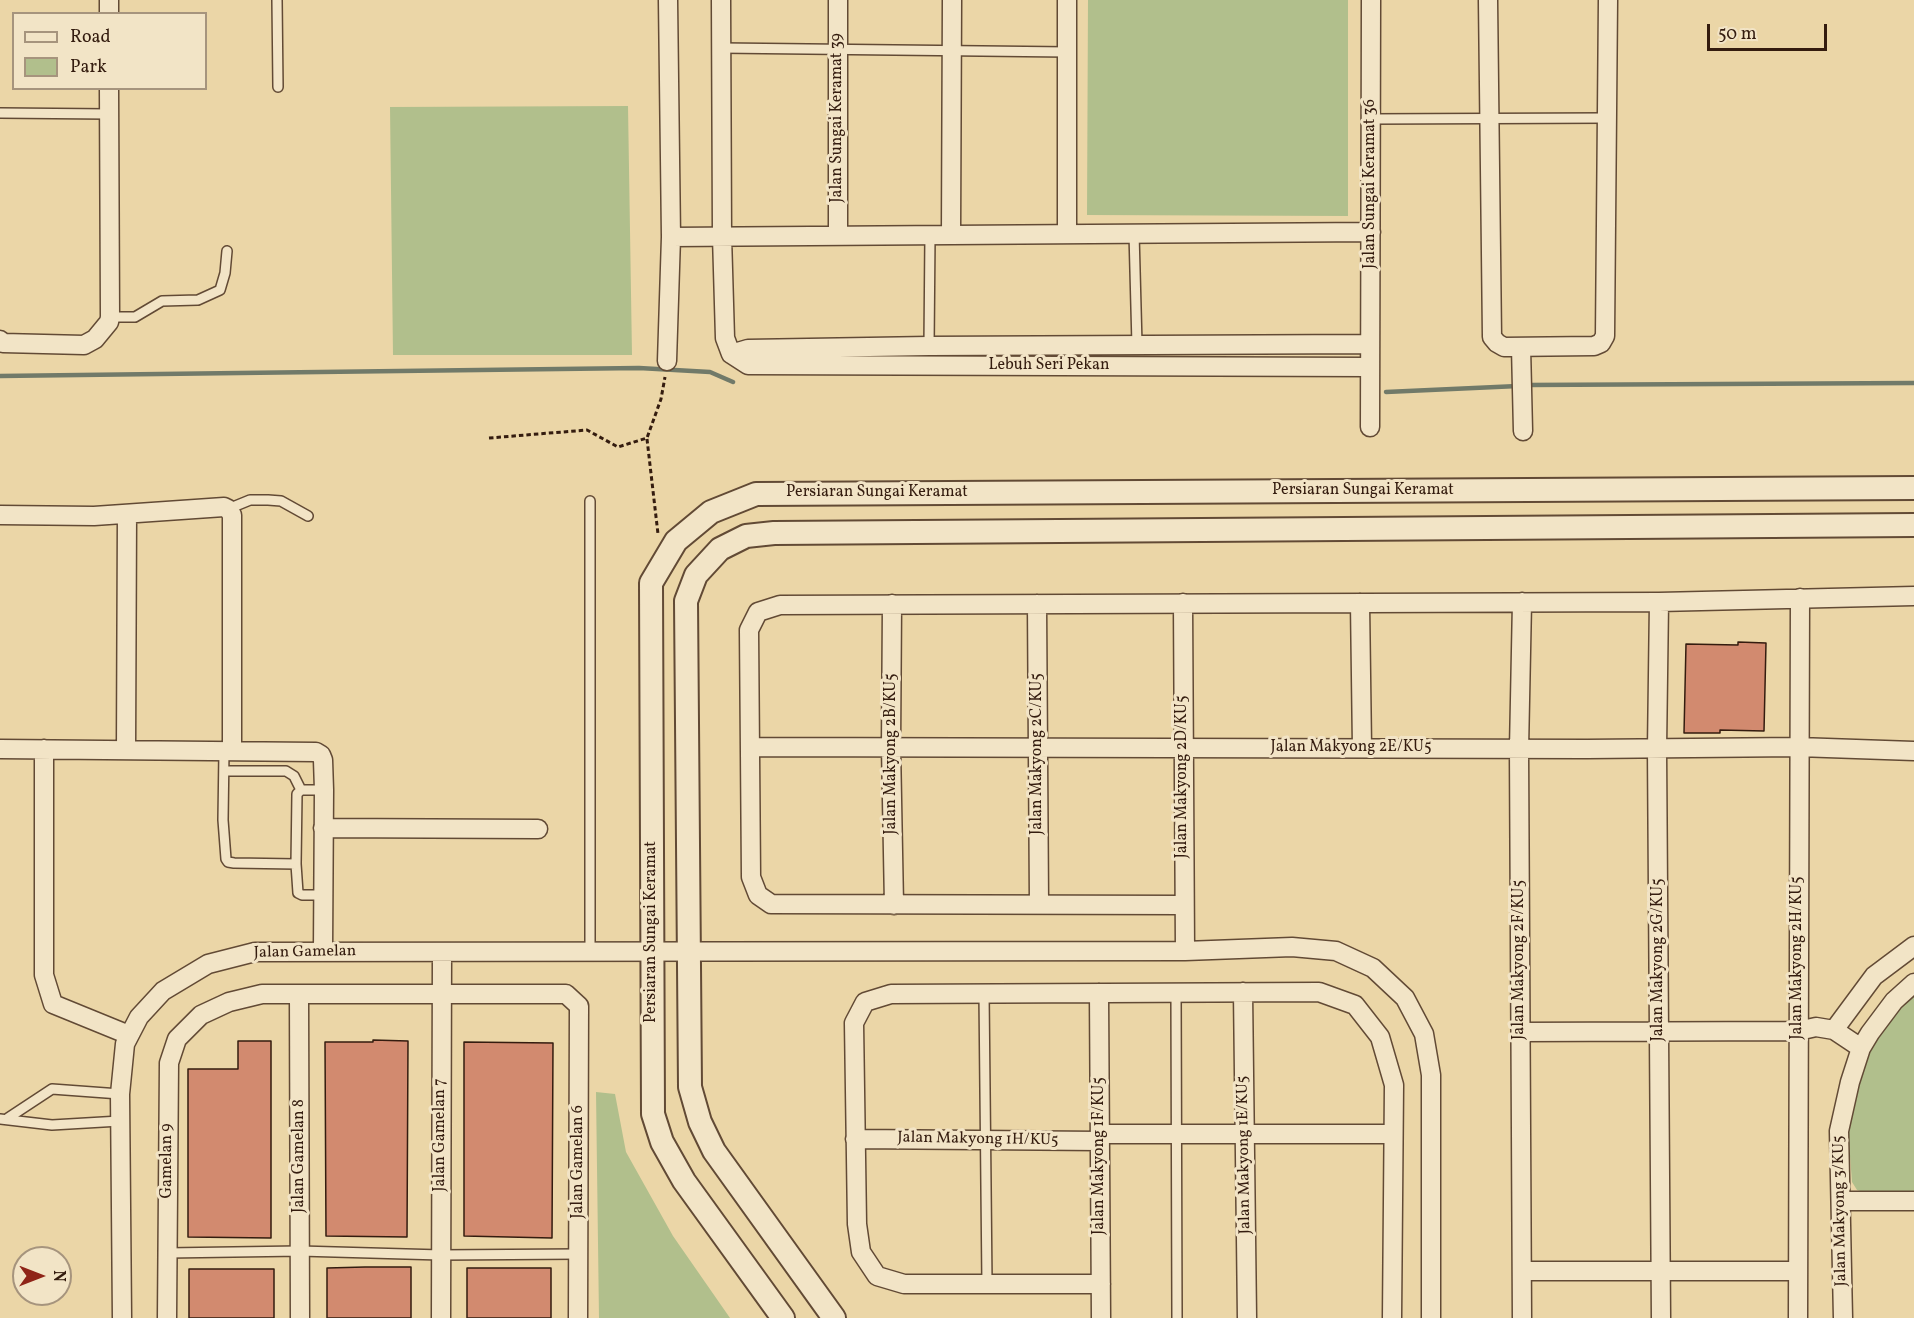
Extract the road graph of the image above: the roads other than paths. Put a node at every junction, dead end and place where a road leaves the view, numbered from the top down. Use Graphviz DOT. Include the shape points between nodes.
graph roads {
  1 [pos="277,0"];
  2 [pos="668,0"];
  3 [pos="721,0"];
  4 [pos="838,0"];
  5 [pos="952,0"];
  6 [pos="1067,0"];
  7 [pos="1371,0"];
  8 [pos="1488,0"];
  9 [pos="1608,0"];
  10 [pos="721,48"];
  11 [pos="838,49"];
  12 [pos="952,51"];
  13 [pos="1068,52"];
  14 [pos="278,87"];
  15 [pos="109,90"];
  16 [pos="0,113"];
  17 [pos="109,114"];
  18 [pos="1489,118"];
  19 [pos="1607,118"];
  20 [pos="1371,119"];
  21 [pos="1371,232"];
  22 [pos="1134,233"];
  23 [pos="951,234"];
  24 [pos="1067,234"];
  25 [pos="838,235"];
  26 [pos="930,235"];
  27 [pos="722,236"];
  28 [pos="671,237"];
  29 [pos="227,251"];
  30 [pos="110,316"];
  31 [pos="0,340"];
  32 [pos="1370,344"];
  33 [pos="1137,345"];
  34 [pos="929,346"];
  35 [pos="1521,347"];
  36 [pos="730,354"];
  37 [pos="1370,367"];
  38 [pos="666,368"];
  39 [pos="1370,427"];
  40 [pos="1523,431"];
  41 [pos="1914,488"];
  42 [pos="590,501"];
  43 [pos="228,509"];
  44 [pos="127,514"];
  45 [pos="0,515"];
  46 [pos="308,516"];
  47 [pos="1914,525"];
  48 [pos="1914,596"];
  49 [pos="1800,598"];
  50 [pos="1522,602"];
  51 [pos="1659,602"];
  52 [pos="1183,603"];
  53 [pos="1360,603"];
  54 [pos="892,604"];
  55 [pos="1037,604"];
  56 [pos="750,747"];
  57 [pos="891,747"];
  58 [pos="1038,747"];
  59 [pos="1798,747"];
  60 [pos="0,748"];
  61 [pos="1184,748"];
  62 [pos="1362,748"];
  63 [pos="44,749"];
  64 [pos="1519,749"];
  65 [pos="1657,749"];
  66 [pos="126,750"];
  67 [pos="228,751"];
  68 [pos="286,751"];
  69 [pos="1914,751"];
  70 [pos="224,771"];
  71 [pos="286,771"];
  72 [pos="302,790"];
  73 [pos="324,790"];
  74 [pos="324,828"];
  75 [pos="538,829"];
  76 [pos="296,864"];
  77 [pos="323,895"];
  78 [pos="894,904"];
  79 [pos="1039,904"];
  80 [pos="1184,905"];
  81 [pos="1914,946"];
  82 [pos="323,951"];
  83 [pos="1185,951"];
  84 [pos="442,952"];
  85 [pos="590,952"];
  86 [pos="652,952"];
  87 [pos="688,952"];
  88 [pos="1914,983"];
  89 [pos="1243,992"];
  90 [pos="984,993"];
  91 [pos="1099,993"];
  92 [pos="1176,993"];
  93 [pos="299,994"];
  94 [pos="442,994"];
  95 [pos="1659,1030"];
  96 [pos="1834,1030"];
  97 [pos="1798,1031"];
  98 [pos="1521,1032"];
  99 [pos="129,1035"];
  100 [pos="1861,1048"];
  101 [pos="120,1094"];
  102 [pos="4,1119"];
  103 [pos="120,1121"];
  104 [pos="1177,1134"];
  105 [pos="1393,1134"];
  106 [pos="1245,1135"];
  107 [pos="1100,1138"];
  108 [pos="855,1139"];
  109 [pos="985,1141"];
  110 [pos="1841,1201"];
  111 [pos="1914,1201"];
  112 [pos="300,1251"];
  113 [pos="167,1253"];
  114 [pos="579,1254"];
  115 [pos="441,1255"];
  116 [pos="1522,1271"];
  117 [pos="1660,1271"];
  118 [pos="1797,1271"];
  119 [pos="987,1284"];
  120 [pos="1101,1284"];
  121 [pos="122,1318"];
  122 [pos="167,1318"];
  123 [pos="300,1318"];
  124 [pos="441,1318"];
  125 [pos="578,1318"];
  126 [pos="783,1318"];
  127 [pos="834,1318"];
  128 [pos="1101,1318"];
  129 [pos="1177,1318"];
  130 [pos="1247,1318"];
  131 [pos="1392,1318"];
  132 [pos="1431,1318"];
  133 [pos="1522,1318"];
  134 [pos="1661,1318"];
  135 [pos="1798,1318"];
  136 [pos="1843,1318"];
  1 -- 14 [label="lane"];
  2 -- 28 [label="street"];
  3 -- 10 [label="street"];
  4 -- 11 [label="street, Jalan Sungai Keramat 39"];
  5 -- 12 [label="street"];
  6 -- 13 [label="street"];
  7 -- 20 [label="street, Jalan Sungai Keramat 36"];
  8 -- 18 [label="street"];
  9 -- 19 [label="street"];
  10 -- 11 [label="lane"];
  10 -- 27 [label="street"];
  11 -- 12 [label="lane"];
  11 -- 25 [label="street, Jalan Sungai Keramat 39"];
  12 -- 13 [label="lane"];
  12 -- 23 [label="street"];
  13 -- 24 [label="street"];
  15 -- 17 [label="street"];
  16 -- 17 [label="lane"];
  17 -- 30 [label="street"];
  18 -- 19 [label="lane"];
  18 -- 20 [label="lane"];
  18 -- 35 [label="street" via="1492,337 1504,347"];
  19 -- 35 [label="street" via="1605,336 1594,346"];
  20 -- 21 [label="street, Jalan Sungai Keramat 36"];
  21 -- 22 [label="street"];
  21 -- 32 [label="street, Jalan Sungai Keramat 36"];
  22 -- 24 [label="street"];
  22 -- 33 [label="lane"];
  23 -- 24 [label="street"];
  23 -- 26 [label="street"];
  25 -- 26 [label="street"];
  25 -- 27 [label="street"];
  26 -- 34 [label="lane"];
  27 -- 28 [label="street"];
  27 -- 36 [label="street" via="725,338"];
  28 -- 38 [label="street"];
  29 -- 30 [label="lane" via="220,290 198,300 162,301 135,316"];
  30 -- 31 [label="street" via="95,339 84,345"];
  32 -- 33 [label="street"];
  32 -- 37 [label="street, Jalan Sungai Keramat 36"];
  33 -- 34 [label="street"];
  34 -- 36 [label="street" via="748,349"];
  35 -- 40 [label="street"];
  36 -- 37 [label="street, Lebuh Seri Pekan" via="748,365"];
  37 -- 39 [label="street, Jalan Sungai Keramat 36"];
  41 -- 86 [label="street, Persiaran Sungai Keramat" via="756,494 711,512 676,541 651,584"];
  42 -- 85 [label="lane"];
  43 -- 44 [label="street"];
  43 -- 46 [label="lane" via="250,500 281,501"];
  43 -- 67 [label="street"];
  44 -- 45 [label="street"];
  44 -- 66 [label="street"];
  47 -- 87 [label="street" via="786,532 746,536 720,549 696,576 686,601"];
  48 -- 49 [label="street"];
  49 -- 51 [label="street"];
  49 -- 59 [label="street, Jalan Makyong 2H/KU5"];
  50 -- 51 [label="street"];
  50 -- 53 [label="street"];
  50 -- 64 [label="street, Jalan Makyong 2F/KU5"];
  51 -- 65 [label="street, Jalan Makyong 2G/KU5"];
  52 -- 53 [label="street"];
  52 -- 55 [label="street"];
  52 -- 61 [label="street, Jalan Makyong 2D/KU5"];
  53 -- 62 [label="street"];
  54 -- 55 [label="street"];
  54 -- 56 [label="street" via="780,604 758,612 748,630"];
  54 -- 57 [label="street, Jalan Makyong 2B/KU5"];
  55 -- 58 [label="street, Jalan Makyong 2C/KU5"];
  56 -- 57 [label="street, Jalan Makyong 2E/KU5"];
  56 -- 78 [label="street" via="751,877 758,895 771,904"];
  57 -- 58 [label="street, Jalan Makyong 2E/KU5"];
  57 -- 78 [label="street, Jalan Makyong 2B/KU5"];
  58 -- 61 [label="street, Jalan Makyong 2E/KU5"];
  58 -- 79 [label="street, Jalan Makyong 2C/KU5"];
  59 -- 65 [label="street, Jalan Makyong 2E/KU5"];
  59 -- 69 [label="street, Jalan Makyong 2E/KU5"];
  59 -- 97 [label="street, Jalan Makyong 2H/KU5"];
  60 -- 63 [label="street"];
  61 -- 62 [label="street, Jalan Makyong 2E/KU5"];
  61 -- 80 [label="street, Jalan Makyong 2D/KU5"];
  62 -- 64 [label="street, Jalan Makyong 2E/KU5"];
  63 -- 66 [label="street"];
  63 -- 99 [label="street" via="44,975 53,1004"];
  64 -- 65 [label="street, Jalan Makyong 2E/KU5"];
  64 -- 98 [label="street, Jalan Makyong 2F/KU5"];
  65 -- 95 [label="street, Jalan Makyong 2G/KU5"];
  66 -- 67 [label="street"];
  67 -- 68 [label="street"];
  67 -- 70 [label="lane"];
  68 -- 71 [label="lane"];
  68 -- 73 [label="street" via="321,754"];
  70 -- 71 [label="lane"];
  70 -- 76 [label="lane" via="224,846 228,862"];
  71 -- 72 [label="lane"];
  72 -- 73 [label="lane"];
  72 -- 76 [label="lane" via="296,803"];
  73 -- 74 [label="street"];
  74 -- 75 [label="street"];
  74 -- 77 [label="street"];
  76 -- 77 [label="lane" via="298,893"];
  77 -- 82 [label="street"];
  78 -- 79 [label="street"];
  79 -- 80 [label="street"];
  80 -- 83 [label="street, Jalan Makyong 2D/KU5"];
  81 -- 96 [label="street" via="1874,976"];
  82 -- 84 [label="street, Jalan Gamelan"];
  82 -- 99 [label="street, Jalan Gamelan" via="255,952 208,964 163,991 139,1017"];
  83 -- 87 [label="street, Jalan Gamelan"];
  83 -- 132 [label="street, Jalan Gamelan" via="1292,947 1336,951 1373,968 1405,998 1424,1034 1431,1075"];
  84 -- 85 [label="street, Jalan Gamelan"];
  84 -- 94 [label="street, Jalan Gamelan 7"];
  85 -- 86 [label="street, Jalan Gamelan"];
  86 -- 87 [label="street, Jalan Gamelan"];
  86 -- 126 [label="street, Persiaran Sungai Keramat" via="653,1114 662,1142 684,1181"];
  87 -- 127 [label="street" via="690,1087 700,1122 714,1151"];
  88 -- 100 [label="street, Jalan Makyong 3/KU5" via="1894,1001"];
  89 -- 92 [label="street"];
  89 -- 105 [label="street" via="1319,992 1355,1005 1380,1037 1394,1085"];
  89 -- 106 [label="street, Jalan Makyong 1E/KU5"];
  90 -- 91 [label="street"];
  90 -- 108 [label="street" via="891,994 866,1002 854,1023"];
  90 -- 109 [label="lane"];
  91 -- 92 [label="street"];
  91 -- 107 [label="street, Jalan Makyong 1F/KU5"];
  92 -- 104 [label="lane"];
  93 -- 94 [label="street"];
  93 -- 112 [label="street, Jalan Gamelan 8"];
  93 -- 113 [label="street, Gamelan 9" via="262,994 229,1002 201,1015 177,1039 169,1063"];
  94 -- 114 [label="street, Jalan Gamelan 6" via="566,994 579,1006"];
  94 -- 115 [label="street, Jalan Gamelan 7"];
  95 -- 97 [label="street"];
  95 -- 98 [label="street"];
  95 -- 117 [label="street, Jalan Makyong 2G/KU5"];
  96 -- 97 [label="street" via="1816,1027"];
  96 -- 100 [label="street"];
  97 -- 118 [label="street, Jalan Makyong 2H/KU5"];
  98 -- 116 [label="street, Jalan Makyong 2F/KU5"];
  99 -- 101 [label="street, Jalan Gamelan"];
  100 -- 110 [label="street, Jalan Makyong 3/KU5" via="1839,1131"];
  101 -- 102 [label="lane" via="52,1089"];
  101 -- 103 [label="street, Jalan Gamelan"];
  102 -- 103 [label="lane" via="52,1125"];
  103 -- 121 [label="street, Jalan Gamelan"];
  104 -- 106 [label="street, Jalan Makyong 1H/KU5"];
  104 -- 107 [label="street, Jalan Makyong 1H/KU5"];
  104 -- 129 [label="lane"];
  105 -- 106 [label="street, Jalan Makyong 1H/KU5"];
  105 -- 131 [label="street"];
  106 -- 130 [label="street, Jalan Makyong 1E/KU5"];
  107 -- 109 [label="street, Jalan Makyong 1H/KU5"];
  107 -- 120 [label="street, Jalan Makyong 1F/KU5"];
  108 -- 109 [label="street, Jalan Makyong 1H/KU5"];
  108 -- 119 [label="street" via="858,1234 861,1252 877,1276 904,1284"];
  109 -- 119 [label="lane"];
  110 -- 111 [label="street"];
  110 -- 136 [label="street, Jalan Makyong 3/KU5"];
  112 -- 113 [label="lane"];
  112 -- 115 [label="lane"];
  112 -- 123 [label="street, Jalan Gamelan 8"];
  113 -- 122 [label="street, Gamelan 9"];
  114 -- 115 [label="lane"];
  114 -- 125 [label="street, Jalan Gamelan 6"];
  115 -- 124 [label="street, Jalan Gamelan 7"];
  116 -- 117 [label="street"];
  116 -- 133 [label="street, Jalan Makyong 2F/KU5"];
  117 -- 118 [label="street"];
  117 -- 134 [label="street, Jalan Makyong 2G/KU5"];
  118 -- 135 [label="street, Jalan Makyong 2H/KU5"];
  119 -- 120 [label="street"];
  120 -- 128 [label="street, Jalan Makyong 1F/KU5"];
}
